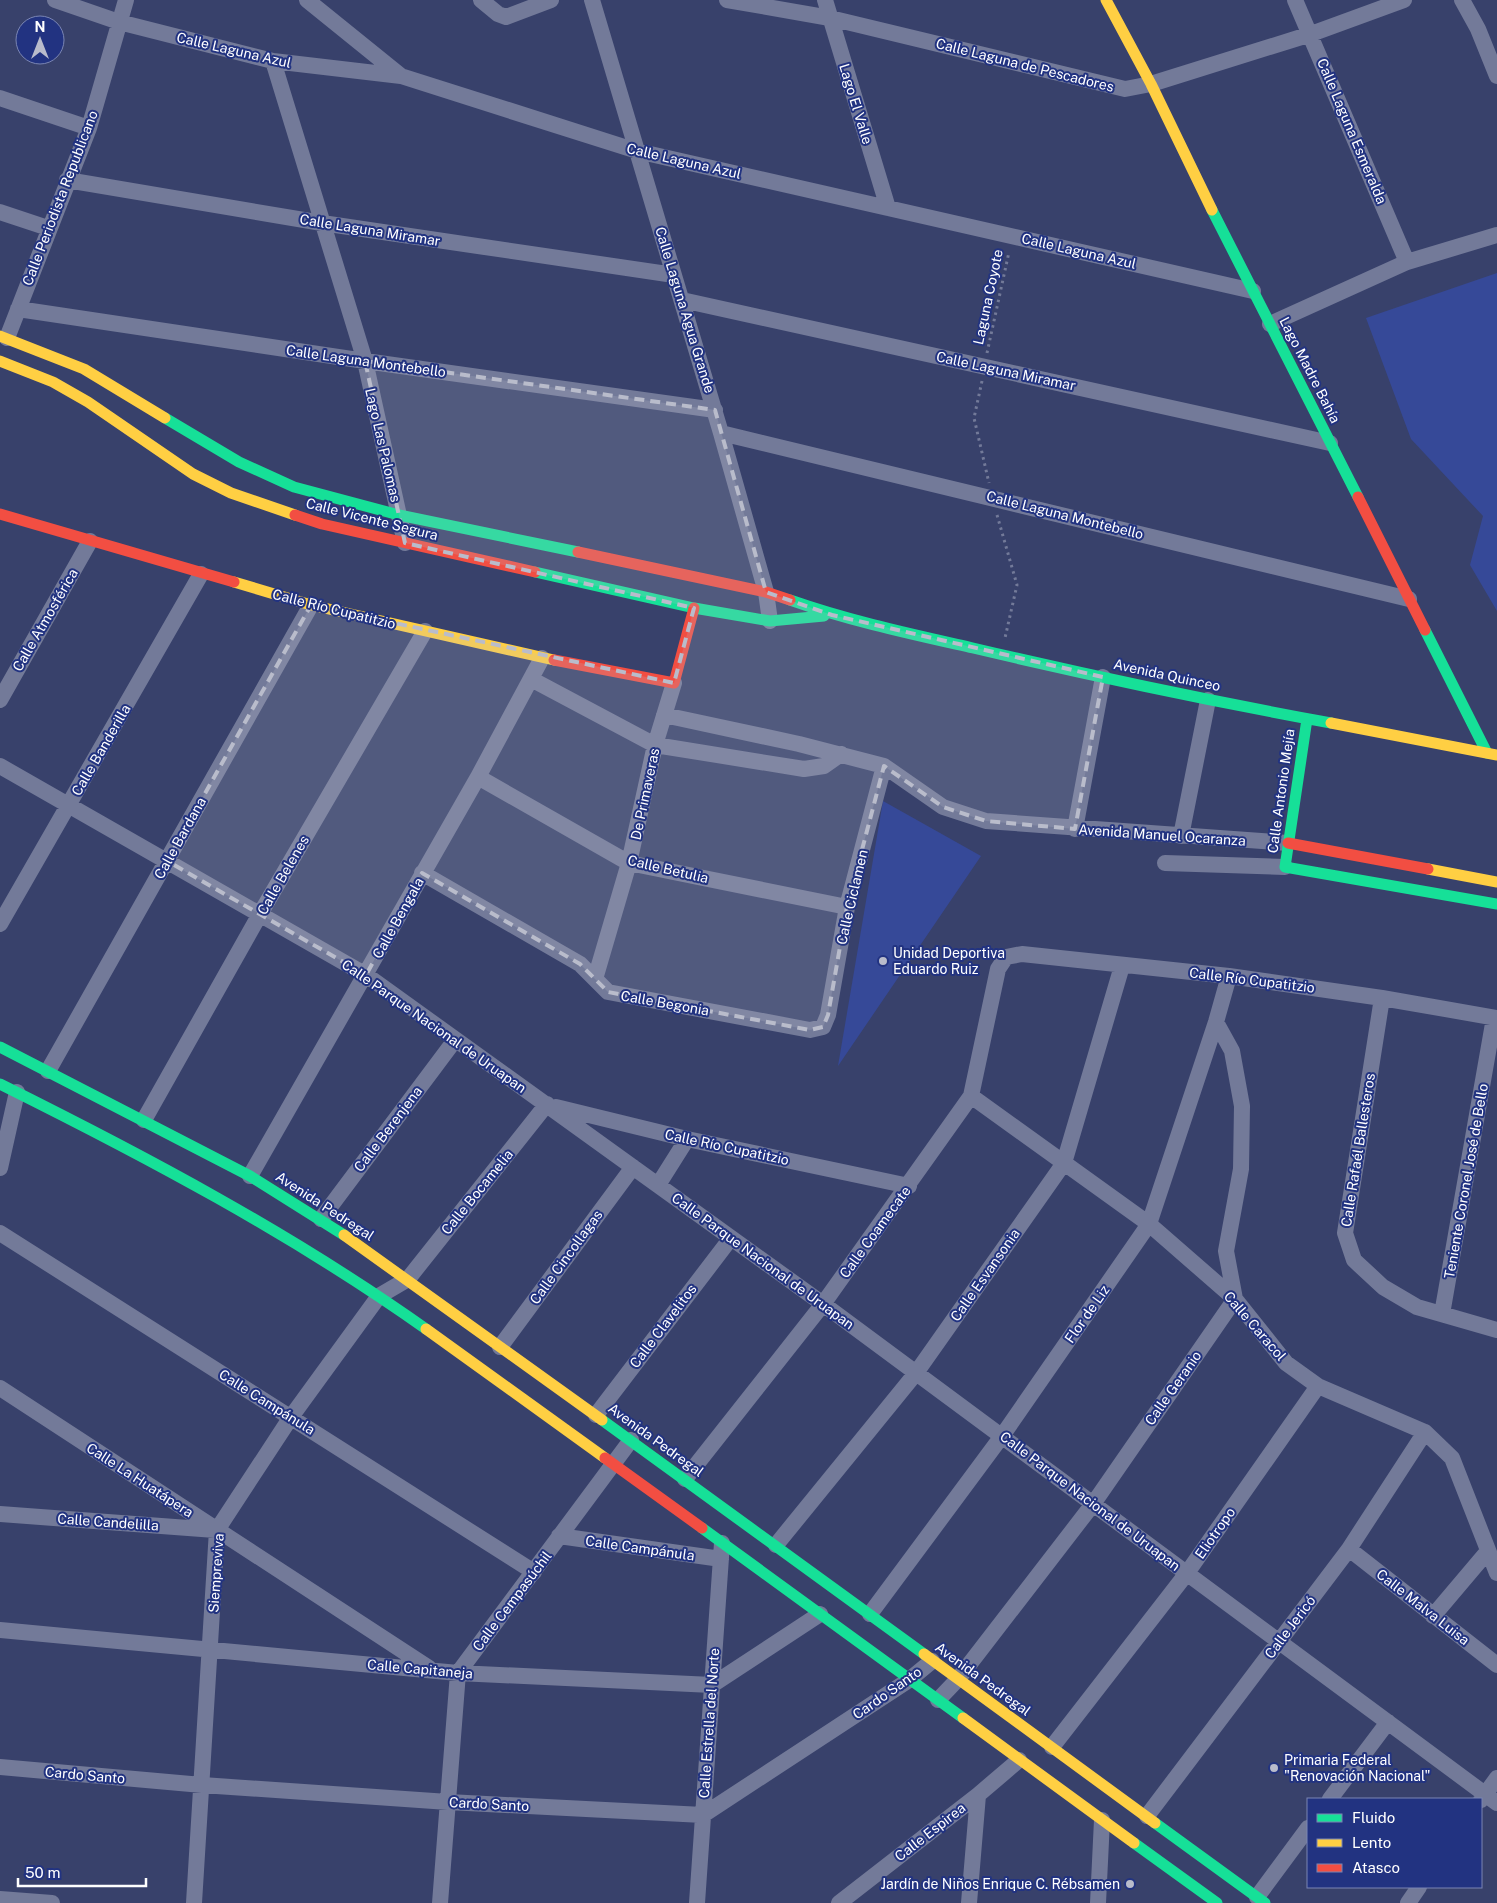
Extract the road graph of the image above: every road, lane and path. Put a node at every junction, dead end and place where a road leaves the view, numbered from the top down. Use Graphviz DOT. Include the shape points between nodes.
graph roads {
  1 [pos="55,0"];
  2 [pos="126,0"];
  3 [pos="308,0"];
  4 [pos="481,0"];
  5 [pos="551,0"];
  6 [pos="592,0"];
  7 [pos="727,0"];
  8 [pos="825,0"];
  9 [pos="1106,0"];
  10 [pos="1295,0"];
  11 [pos="1404,0"];
  12 [pos="1462,0"];
  13 [pos="830,18"];
  14 [pos="119,22"];
  15 [pos="1478,29"];
  16 [pos="1311,34"];
  17 [pos="1497,36"];
  18 [pos="273,61"];
  19 [pos="401,76"];
  20 [pos="1497,76"];
  21 [pos="1151,84"];
  22 [pos="0,98"];
  23 [pos="89,128"];
  24 [pos="637,152"];
  25 [pos="68,180"];
  26 [pos="888,208"];
  27 [pos="0,212"];
  28 [pos="322,223"];
  29 [pos="48,228"];
  30 [pos="1497,235"];
  31 [pos="1012,236"];
  32 [pos="1407,262"];
  33 [pos="674,275"];
  34 [pos="1253,291"];
  35 [pos="682,300"];
  36 [pos="18,309"];
  37 [pos="1270,324"];
  38 [pos="3,337"];
  39 [pos="51,356"];
  40 [pos="0,361"];
  41 [pos="365,362"];
  42 [pos="985,366"];
  43 [pos="42,377"];
  44 [pos="714,410"];
  45 [pos="721,432"];
  46 [pos="1330,443"];
  47 [pos="993,498"];
  48 [pos="0,514"];
  49 [pos="399,515"];
  50 [pos="90,541"];
  51 [pos="405,543"];
  52 [pos="201,574"];
  53 [pos="766,592"];
  54 [pos="1409,599"];
  55 [pos="311,605"];
  56 [pos="694,608"];
  57 [pos="832,616"];
  58 [pos="770,621"];
  59 [pos="425,631"];
  60 [pos="1002,656"];
  61 [pos="542,658"];
  62 [pos="1103,677"];
  63 [pos="531,679"];
  64 [pos="674,683"];
  65 [pos="0,700"];
  66 [pos="1208,700"];
  67 [pos="664,715"];
  68 [pos="1306,719"];
  69 [pos="655,745"];
  70 [pos="841,754"];
  71 [pos="1492,754"];
  72 [pos="0,766"];
  73 [pos="884,766"];
  74 [pos="478,777"];
  75 [pos="70,805"];
  76 [pos="1075,829"];
  77 [pos="1181,836"];
  78 [pos="1288,843"];
  79 [pos="167,861"];
  80 [pos="629,863"];
  81 [pos="1165,863"];
  82 [pos="1286,867"];
  83 [pos="422,873"];
  84 [pos="1497,882"];
  85 [pos="1497,904"];
  86 [pos="847,907"];
  87 [pos="260,914"];
  88 [pos="0,924"];
  89 [pos="1006,957"];
  90 [pos="1122,966"];
  91 [pos="366,975"];
  92 [pos="1229,976"];
  93 [pos="595,979"];
  94 [pos="1382,998"];
  95 [pos="1496,1018"];
  96 [pos="1216,1022"];
  97 [pos="823,1027"];
  98 [pos="455,1040"];
  99 [pos="0,1047"];
  100 [pos="48,1071"];
  101 [pos="0,1084"];
  102 [pos="17,1092"];
  103 [pos="971,1096"];
  104 [pos="547,1104"];
  105 [pos="144,1120"];
  106 [pos="687,1139"];
  107 [pos="1064,1163"];
  108 [pos="633,1167"];
  109 [pos="0,1168"];
  110 [pos="250,1176"];
  111 [pos="658,1185"];
  112 [pos="908,1186"];
  113 [pos="321,1219"];
  114 [pos="1149,1224"];
  115 [pos="0,1233"];
  116 [pos="731,1238"];
  117 [pos="408,1279"];
  118 [pos="379,1296"];
  119 [pos="1235,1299"];
  120 [pos="823,1304"];
  121 [pos="1442,1314"];
  122 [pos="1497,1330"];
  123 [pos="500,1347"];
  124 [pos="916,1372"];
  125 [pos="1318,1386"];
  126 [pos="0,1388"];
  127 [pos="596,1415"];
  128 [pos="291,1417"];
  129 [pos="1425,1432"];
  130 [pos="1002,1436"];
  131 [pos="631,1440"];
  132 [pos="613,1464"];
  133 [pos="685,1479"];
  134 [pos="1093,1504"];
  135 [pos="0,1514"];
  136 [pos="217,1530"];
  137 [pos="559,1536"];
  138 [pos="776,1545"];
  139 [pos="1349,1549"];
  140 [pos="721,1551"];
  141 [pos="1488,1551"];
  142 [pos="534,1572"];
  143 [pos="1187,1573"];
  144 [pos="1497,1574"];
  145 [pos="820,1614"];
  146 [pos="870,1614"];
  147 [pos="1433,1616"];
  148 [pos="0,1630"];
  149 [pos="1280,1642"];
  150 [pos="210,1651"];
  151 [pos="932,1661"];
  152 [pos="1497,1665"];
  153 [pos="431,1670"];
  154 [pos="458,1673"];
  155 [pos="958,1679"];
  156 [pos="909,1680"];
  157 [pos="712,1685"];
  158 [pos="938,1700"];
  159 [pos="1388,1722"];
  160 [pos="1052,1747"];
  161 [pos="1019,1760"];
  162 [pos="0,1767"];
  163 [pos="1497,1778"];
  164 [pos="202,1785"];
  165 [pos="978,1795"];
  166 [pos="1331,1798"];
  167 [pos="1488,1799"];
  168 [pos="448,1802"];
  169 [pos="703,1815"];
  170 [pos="1147,1816"];
  171 [pos="1102,1820"];
  172 [pos="1307,1830"];
  173 [pos="1418,1888"];
  174 [pos="0,1899"];
  175 [pos="1261,1900"];
  176 [pos="52,1903"];
  177 [pos="194,1903"];
  178 [pos="440,1903"];
  179 [pos="697,1903"];
  180 [pos="839,1903"];
  181 [pos="969,1903"];
  182 [pos="1098,1903"];
  183 [pos="1217,1903"];
  184 [pos="1408,1903"];
  1 -- 14 [label="street, Calle Laguna Azul"];
  2 -- 14 [label="street, Calle Periodista Republicano"];
  3 -- 19 [label="street"];
  4 -- 5 [label="street" via="506,17"];
  6 -- 24 [label="street, Calle Laguna Agua Grande"];
  7 -- 13 [label="street, Calle Laguna de Pescadores"];
  8 -- 13 [label="street, Lago El Valle"];
  9 -- 21 [label="street, Lago Madre Bahía"];
  10 -- 16 [label="street, Calle Laguna Esmeralda"];
  11 -- 16 [label="street, Calle Laguna de Pescadores"];
  12 -- 15 [label="street"];
  13 -- 21 [label="street, Calle Laguna de Pescadores" via="1125,89"];
  13 -- 26 [label="street, Lago El Valle"];
  14 -- 18 [label="street, Calle Laguna Azul"];
  14 -- 23 [label="street, Calle Periodista Republicano"];
  15 -- 17 [label="street"];
  15 -- 20 [label="street"];
  16 -- 21 [label="street, Calle Laguna de Pescadores"];
  16 -- 32 [label="street, Calle Laguna Esmeralda"];
  18 -- 19 [label="street, Calle Laguna Azul"];
  18 -- 28 [label="street, Lago Las Palomas"];
  19 -- 24 [label="street, Calle Laguna Azul"];
  21 -- 34 [label="street, Lago Madre Bahía"];
  22 -- 23 [label="street"];
  23 -- 25 [label="street, Calle Periodista Republicano"];
  24 -- 26 [label="street, Calle Laguna Azul"];
  24 -- 33 [label="street, Calle Laguna Agua Grande"];
  25 -- 28 [label="street, Calle Laguna Miramar"];
  25 -- 29 [label="street, Calle Periodista Republicano"];
  26 -- 31 [label="street, Calle Laguna Azul"];
  27 -- 29 [label="street"];
  28 -- 33 [label="street, Calle Laguna Miramar"];
  28 -- 41 [label="street, Lago Las Palomas"];
  29 -- 36 [label="street, Calle Periodista Republicano"];
  30 -- 32 [label="street"];
  31 -- 34 [label="street, Calle Laguna Azul"];
  31 -- 42 [label="path, Laguna Coyote"];
  32 -- 37 [label="street"];
  33 -- 35 [label="street, Calle Laguna Agua Grande"];
  34 -- 37 [label="street, Lago Madre Bahía"];
  35 -- 42 [label="street, Calle Laguna Miramar"];
  35 -- 44 [label="street, Calle Laguna Agua Grande"];
  36 -- 38 [label="street, Calle Periodista Republicano"];
  36 -- 41 [label="street, Calle Laguna Montebello"];
  37 -- 46 [label="street, Lago Madre Bahía"];
  38 -- 39 [label="street, Calle Vicente Segura"];
  39 -- 43 [label="street"];
  39 -- 49 [label="street, Calle Vicente Segura" via="121,389 239,462 294,487"];
  40 -- 43 [label="street, Calle Vicente Segura"];
  41 -- 44 [label="street, Calle Laguna Montebello"];
  41 -- 49 [label="street, Lago Las Palomas"];
  42 -- 46 [label="street, Calle Laguna Miramar"];
  42 -- 47 [label="path, Laguna Coyote" via="974,418"];
  43 -- 51 [label="street, Calle Vicente Segura" via="88,402 194,474 231,493 322,524"];
  44 -- 45 [label="street, Calle Laguna Agua Grande"];
  45 -- 47 [label="street, Calle Laguna Montebello"];
  45 -- 53 [label="street, Calle Laguna Agua Grande"];
  46 -- 54 [label="street, Lago Madre Bahía"];
  47 -- 54 [label="street, Calle Laguna Montebello"];
  47 -- 60 [label="path, Laguna Coyote" via="1017,585"];
  48 -- 50 [label="street, Calle Río Cupatitzio"];
  49 -- 51 [label="street, Lago Las Palomas"];
  49 -- 53 [label="street, Calle Vicente Segura"];
  50 -- 52 [label="street, Calle Río Cupatitzio"];
  50 -- 65 [label="street, Calle Atmosférica"];
  51 -- 56 [label="street, Calle Vicente Segura"];
  52 -- 55 [label="street, Calle Río Cupatitzio"];
  52 -- 75 [label="street, Calle Banderilla"];
  53 -- 57 [label="street, Avenida Quinceo"];
  53 -- 58 [label="street, Calle Laguna Agua Grande"];
  54 -- 71 [label="street, Lago Madre Bahía"];
  55 -- 59 [label="street, Calle Río Cupatitzio"];
  55 -- 79 [label="street, Calle Bardana"];
  56 -- 58 [label="street, Calle Vicente Segura"];
  56 -- 64 [label="street, De Primaveras"];
  57 -- 58 [label="street, Avenida Quinceo"];
  57 -- 60 [label="street, Avenida Quinceo"];
  59 -- 61 [label="street, Calle Río Cupatitzio"];
  59 -- 87 [label="street, Calle Belenes"];
  60 -- 62 [label="street, Avenida Quinceo"];
  61 -- 63 [label="street, Calle Bengala"];
  61 -- 64 [label="street, Calle Río Cupatitzio"];
  62 -- 66 [label="street, Avenida Quinceo"];
  62 -- 76 [label="street"];
  63 -- 69 [label="street"];
  63 -- 74 [label="street, Calle Bengala"];
  64 -- 67 [label="street, De Primaveras"];
  66 -- 68 [label="street, Avenida Quinceo"];
  66 -- 77 [label="street"];
  67 -- 69 [label="street, De Primaveras"];
  67 -- 70 [label="street, Avenida Manuel Ocaranza"];
  68 -- 71 [label="street, Avenida Quinceo"];
  68 -- 78 [label="street, Calle Antonio Mejía"];
  69 -- 70 [label="street" via="804,769 824,766"];
  69 -- 80 [label="street, De Primaveras"];
  70 -- 73 [label="street, Avenida Manuel Ocaranza"];
  72 -- 75 [label="street, Calle Parque Nacional de Uruapan"];
  73 -- 76 [label="street, Avenida Manuel Ocaranza" via="943,807 986,821"];
  73 -- 86 [label="street, Calle Ciclamen"];
  74 -- 80 [label="street, Calle Betulia"];
  74 -- 83 [label="street, Calle Bengala"];
  75 -- 79 [label="street, Calle Parque Nacional de Uruapan"];
  75 -- 88 [label="street, Calle Banderilla"];
  76 -- 77 [label="street, Avenida Manuel Ocaranza"];
  77 -- 78 [label="street, Avenida Manuel Ocaranza"];
  78 -- 82 [label="street, Calle Antonio Mejía"];
  78 -- 84 [label="street, Avenida Manuel Ocaranza"];
  79 -- 87 [label="street, Calle Parque Nacional de Uruapan"];
  79 -- 100 [label="street, Calle Bardana"];
  80 -- 86 [label="street, Calle Betulia"];
  80 -- 93 [label="street, De Primaveras"];
  81 -- 82 [label="street, Avenida Manuel Ocaranza"];
  82 -- 85 [label="street, Avenida Manuel Ocaranza"];
  83 -- 91 [label="street, Calle Bengala"];
  83 -- 93 [label="street, Calle Begonia" via="580,964"];
  86 -- 97 [label="street, Calle Ciclamen" via="828,1015"];
  87 -- 91 [label="street, Calle Parque Nacional de Uruapan"];
  87 -- 105 [label="street, Calle Belenes"];
  89 -- 90 [label="street, Calle Río Cupatitzio" via="1022,954"];
  89 -- 103 [label="street, Calle Coamecate" via="998,969"];
  90 -- 92 [label="street, Calle Río Cupatitzio"];
  90 -- 107 [label="street, Calle Esvansonia"];
  91 -- 98 [label="street, Calle Parque Nacional de Uruapan"];
  91 -- 110 [label="street, Calle Bengala"];
  92 -- 94 [label="street, Calle Río Cupatitzio"];
  92 -- 96 [label="street, Flor de Liz"];
  93 -- 97 [label="street, Calle Begonia" via="608,992 810,1030"];
  94 -- 95 [label="street, Calle Río Cupatitzio"];
  94 -- 121 [label="street, Calle Rafaél Ballesteros" via="1345,1233 1354,1260 1383,1287 1417,1307"];
  95 -- 121 [label="street, Teniente Coronel José de Bello"];
  96 -- 114 [label="street, Flor de Liz"];
  96 -- 119 [label="street" via="1232,1051 1242,1106 1241,1169 1226,1251"];
  98 -- 104 [label="street, Calle Parque Nacional de Uruapan"];
  98 -- 113 [label="street, Calle Berenjena"];
  99 -- 100 [label="street, Avenida Pedregal"];
  100 -- 105 [label="street, Avenida Pedregal"];
  101 -- 102 [label="street"];
  102 -- 109 [label="street"];
  102 -- 118 [label="street" via="198,1186"];
  103 -- 107 [label="street, Calle Caracol"];
  103 -- 112 [label="street, Calle Coamecate"];
  104 -- 106 [label="street, Calle Río Cupatitzio"];
  104 -- 108 [label="street, Calle Parque Nacional de Uruapan"];
  104 -- 117 [label="street, Calle Bocamelia"];
  105 -- 110 [label="street, Avenida Pedregal"];
  106 -- 111 [label="street"];
  106 -- 112 [label="street, Calle Río Cupatitzio"];
  107 -- 114 [label="street, Calle Caracol"];
  107 -- 124 [label="street, Calle Esvansonia"];
  108 -- 111 [label="street, Calle Parque Nacional de Uruapan"];
  108 -- 123 [label="street, Calle Cincollagas"];
  110 -- 113 [label="street, Avenida Pedregal"];
  111 -- 116 [label="street, Calle Parque Nacional de Uruapan"];
  112 -- 120 [label="street, Calle Coamecate"];
  113 -- 117 [label="street, Avenida Pedregal"];
  114 -- 119 [label="street, Calle Caracol"];
  114 -- 130 [label="street, Flor de Liz"];
  115 -- 128 [label="street, Calle Campánula"];
  116 -- 120 [label="street, Calle Parque Nacional de Uruapan"];
  116 -- 127 [label="street, Calle Clavelitos"];
  117 -- 118 [label="street, Siempreviva"];
  117 -- 123 [label="street, Avenida Pedregal"];
  118 -- 128 [label="street, Siempreviva"];
  118 -- 132 [label="street"];
  119 -- 125 [label="street, Calle Caracol" via="1286,1363"];
  119 -- 134 [label="street, Calle Geranio"];
  120 -- 124 [label="street, Calle Parque Nacional de Uruapan"];
  120 -- 133 [label="street, Calle Coamecate"];
  121 -- 122 [label="street, Calle Rafaél Ballesteros"];
  123 -- 127 [label="street, Avenida Pedregal"];
  124 -- 130 [label="street, Calle Parque Nacional de Uruapan"];
  124 -- 138 [label="street, Calle Esvansonia"];
  125 -- 129 [label="street, Calle Caracol"];
  125 -- 143 [label="street, Eliotropo"];
  126 -- 136 [label="street, Calle La Huatápera"];
  127 -- 131 [label="street, Avenida Pedregal"];
  128 -- 136 [label="street, Siempreviva"];
  128 -- 142 [label="street, Calle Campánula"];
  129 -- 139 [label="street, Calle Jericó"];
  129 -- 141 [label="street, Calle Caracol" via="1452,1458"];
  130 -- 134 [label="street, Calle Parque Nacional de Uruapan"];
  130 -- 146 [label="street, Flor de Liz"];
  131 -- 132 [label="street, Calle Cempasúchil"];
  131 -- 133 [label="street, Avenida Pedregal"];
  132 -- 137 [label="street, Calle Cempasúchil"];
  132 -- 140 [label="street"];
  133 -- 138 [label="street, Avenida Pedregal"];
  134 -- 143 [label="street, Calle Parque Nacional de Uruapan"];
  134 -- 155 [label="street, Calle Geranio"];
  135 -- 136 [label="street, Calle Candelilla"];
  136 -- 150 [label="street, Siempreviva"];
  136 -- 153 [label="street, Calle La Huatápera"];
  137 -- 140 [label="street, Calle Campánula"];
  137 -- 142 [label="street, Calle Cempasúchil"];
  138 -- 146 [label="street, Avenida Pedregal"];
  139 -- 147 [label="street, Calle Malva Luisa"];
  139 -- 149 [label="street, Calle Jericó"];
  140 -- 145 [label="street"];
  140 -- 157 [label="street, Calle Estrella del Norte"];
  141 -- 144 [label="street, Calle Caracol"];
  141 -- 147 [label="street"];
  142 -- 154 [label="street, Calle Cempasúchil"];
  143 -- 149 [label="street, Calle Parque Nacional de Uruapan"];
  143 -- 160 [label="street, Eliotropo"];
  145 -- 156 [label="street"];
  145 -- 157 [label="street"];
  146 -- 151 [label="street, Avenida Pedregal"];
  147 -- 152 [label="street, Calle Malva Luisa"];
  148 -- 150 [label="street, Calle Capitaneja"];
  149 -- 159 [label="street, Calle Parque Nacional de Uruapan"];
  149 -- 170 [label="street, Calle Jericó"];
  150 -- 153 [label="street, Calle Capitaneja"];
  150 -- 164 [label="street, Siempreviva"];
  151 -- 155 [label="street, Avenida Pedregal"];
  151 -- 156 [label="street, Cardo Santo"];
  153 -- 154 [label="street, Calle Capitaneja"];
  154 -- 157 [label="street, Calle Capitaneja"];
  154 -- 168 [label="street"];
  155 -- 158 [label="street, Calle Geranio"];
  155 -- 160 [label="street, Avenida Pedregal"];
  156 -- 158 [label="street"];
  156 -- 169 [label="street, Cardo Santo"];
  157 -- 169 [label="street, Calle Estrella del Norte"];
  158 -- 161 [label="street"];
  159 -- 166 [label="street"];
  159 -- 167 [label="street, Calle Parque Nacional de Uruapan"];
  160 -- 170 [label="street, Avenida Pedregal"];
  161 -- 165 [label="street, Calle Espirea"];
  161 -- 171 [label="street"];
  162 -- 164 [label="street, Cardo Santo"];
  163 -- 167 [label="street"];
  164 -- 168 [label="street, Cardo Santo"];
  164 -- 177 [label="street, Siempreviva"];
  165 -- 180 [label="street, Calle Espirea"];
  165 -- 181 [label="street"];
  168 -- 169 [label="street, Cardo Santo"];
  168 -- 178 [label="street"];
  169 -- 179 [label="street, Calle Estrella del Norte"];
  170 -- 175 [label="street, Avenida Pedregal"];
  171 -- 182 [label="street"];
  171 -- 183 [label="street"];
  172 -- 175 [label="street"];
  173 -- 184 [label="street"];
  174 -- 176 [label="street"];
}
